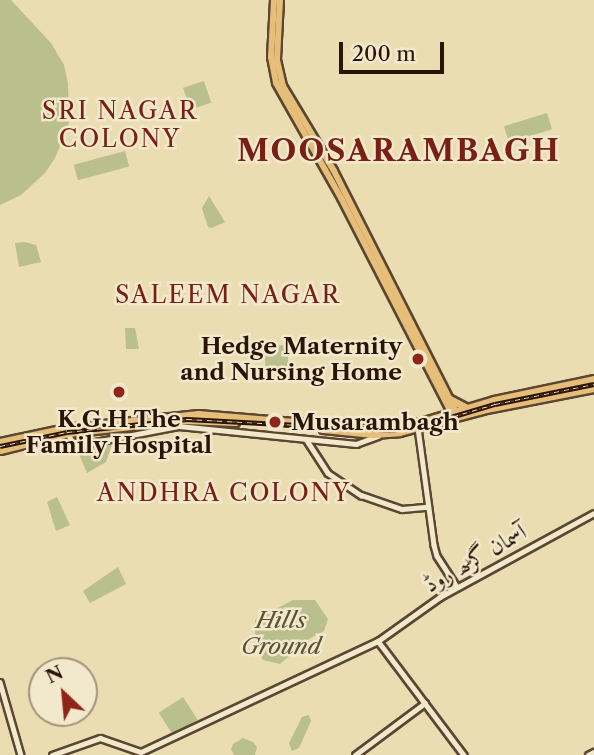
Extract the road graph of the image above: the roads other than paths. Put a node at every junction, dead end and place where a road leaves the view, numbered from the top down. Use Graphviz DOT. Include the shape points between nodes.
graph roads {
  1 [pos="274,0"];
  2 [pos="280,0"];
  3 [pos="594,379"];
  4 [pos="580,386"];
  5 [pos="594,388"];
  6 [pos="450,400"];
  7 [pos="467,408"];
  8 [pos="455,414"];
  9 [pos="211,418"];
  10 [pos="418,428"];
  11 [pos="68,433"];
  12 [pos="382,434"];
  13 [pos="306,438"];
  14 [pos="0,442"];
  15 [pos="0,450"];
  16 [pos="428,507"];
  17 [pos="594,513"];
  18 [pos="457,587"];
  19 [pos="378,641"];
  20 [pos="0,682"];
  21 [pos="425,704"];
  22 [pos="594,752"];
  23 [pos="21,755"];
  24 [pos="52,755"];
  25 [pos="355,755"];
  26 [pos="464,755"];
  27 [pos="588,755"];
  1 -- 8 [label="main road" via="271,57 276,83"];
  2 -- 6 [label="main road" via="277,60 283,86 334,171"];
  3 -- 4 [label="highway"];
  4 -- 5 [label="highway"];
  4 -- 7 [label="highway"];
  4 -- 8 [label="highway" via="534,403"];
  6 -- 7 [label="highway"];
  6 -- 8 [label="main road"];
  7 -- 8 [label="highway"];
  8 -- 9 [label="highway" via="377,429"];
  8 -- 10 [label="highway"];
  9 -- 11 [label="highway"];
  9 -- 12 [label="highway"];
  9 -- 14 [label="highway" via="65,428"];
  10 -- 12 [label="highway"];
  10 -- 16 [label="street"];
  11 -- 13 [label="street" via="74,446 179,426"];
  11 -- 15 [label="highway"];
  12 -- 13 [label="street" via="356,444"];
  13 -- 16 [label="street" via="328,473 361,495 402,509"];
  16 -- 18 [label="street" via="437,556"];
  17 -- 18 [label="street, آسمان گڑھ روڈ"];
  18 -- 19 [label="street, آسمان گڑھ روڈ"];
  19 -- 21 [label="street"];
  19 -- 24 [label="street, آسمان گڑھ روڈ" via="141,751 100,738"];
  20 -- 23 [label="street"];
  21 -- 25 [label="street"];
  21 -- 26 [label="street"];
  22 -- 27 [label="street"];
}
